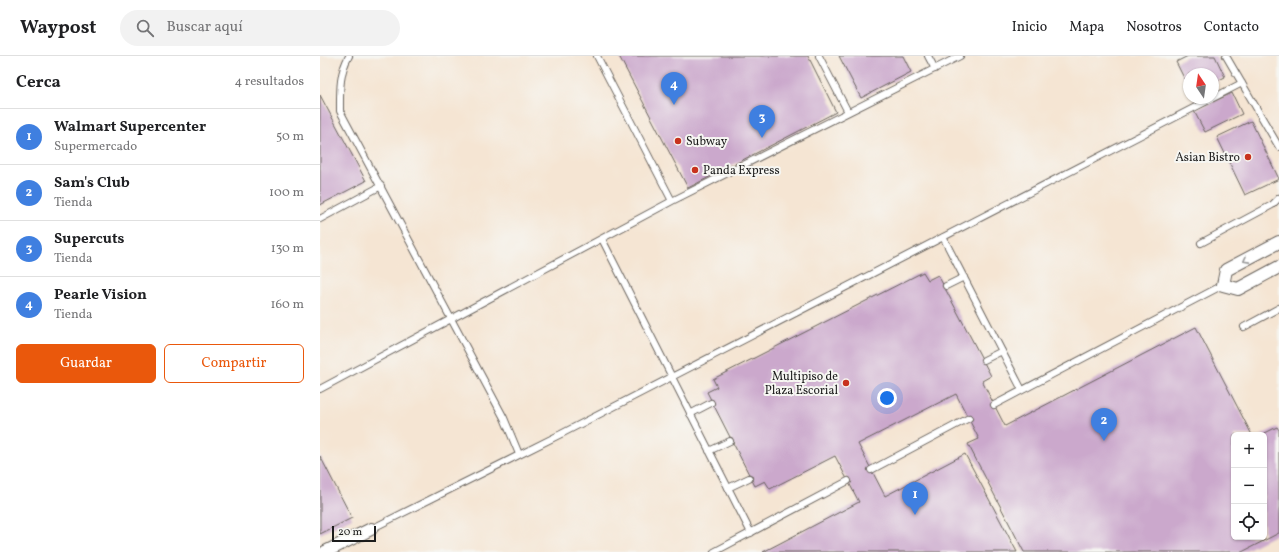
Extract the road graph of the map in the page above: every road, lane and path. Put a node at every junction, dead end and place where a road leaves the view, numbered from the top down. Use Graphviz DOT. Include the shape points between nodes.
graph roads {
  1 [pos="349,56"];
  2 [pos="597,56"];
  3 [pos="818,56"];
  4 [pos="928,56"];
  5 [pos="960,56"];
  6 [pos="1226,56"];
  7 [pos="935,69"];
  8 [pos="1242,83"];
  9 [pos="848,112"];
  10 [pos="1279,147"];
  11 [pos="381,186"];
  12 [pos="1279,198"];
  13 [pos="672,202"];
  14 [pos="320,219"];
  15 [pos="943,237"];
  16 [pos="602,239"];
  17 [pos="1279,242"];
  18 [pos="1201,243"];
  19 [pos="1279,267"];
  20 [pos="964,277"];
  21 [pos="1223,285"];
  22 [pos="946,286"];
  23 [pos="1279,308"];
  24 [pos="451,319"];
  25 [pos="1244,326"];
  26 [pos="1002,351"];
  27 [pos="984,360"];
  28 [pos="672,377"];
  29 [pos="320,389"];
  30 [pos="1022,390"];
  31 [pos="711,403"];
  32 [pos="994,405"];
  33 [pos="690,414"];
  34 [pos="969,418"];
  35 [pos="730,441"];
  36 [pos="710,451"];
  37 [pos="519,454"];
  38 [pos="871,470"];
  39 [pos="749,478"];
  40 [pos="848,482"];
  41 [pos="728,488"];
  42 [pos="371,529"];
  43 [pos="751,533"];
  44 [pos="326,552"];
  45 [pos="714,552"];
  1 -- 11 [label="lane" via="341,80 340,111"];
  2 -- 13 [label="lane"];
  3 -- 9 [label="lane"];
  4 -- 7 [label="lane"];
  5 -- 7 [label="lane"];
  6 -- 8 [label="lane"];
  7 -- 9 [label="lane"];
  8 -- 10 [label="lane"];
  8 -- 15 [label="lane"];
  9 -- 13 [label="lane"];
  11 -- 14 [label="lane"];
  11 -- 24 [label="lane"];
  12 -- 18 [label="lane" via="1272,205"];
  13 -- 16 [label="lane"];
  15 -- 20 [label="lane"];
  15 -- 28 [label="lane"];
  16 -- 24 [label="lane"];
  16 -- 28 [label="lane"];
  17 -- 21 [label="street, one-way" via="1226,270"];
  19 -- 21 [label="street" via="1238,289"];
  20 -- 22 [label="lane"];
  20 -- 26 [label="lane"];
  21 -- 30 [label="lane"];
  23 -- 25 [label="lane"];
  24 -- 29 [label="lane"];
  24 -- 37 [label="lane" via="504,418"];
  26 -- 27 [label="lane"];
  26 -- 30 [label="lane"];
  28 -- 33 [label="lane"];
  28 -- 37 [label="lane"];
  30 -- 32 [label="lane"];
  31 -- 33 [label="lane"];
  33 -- 36 [label="lane"];
  34 -- 38 [label="lane"];
  35 -- 36 [label="lane"];
  36 -- 41 [label="lane"];
  37 -- 42 [label="lane"];
  39 -- 41 [label="lane"];
  40 -- 43 [label="lane"];
  41 -- 43 [label="lane"];
  42 -- 44 [label="street"];
  43 -- 45 [label="lane"];
}
